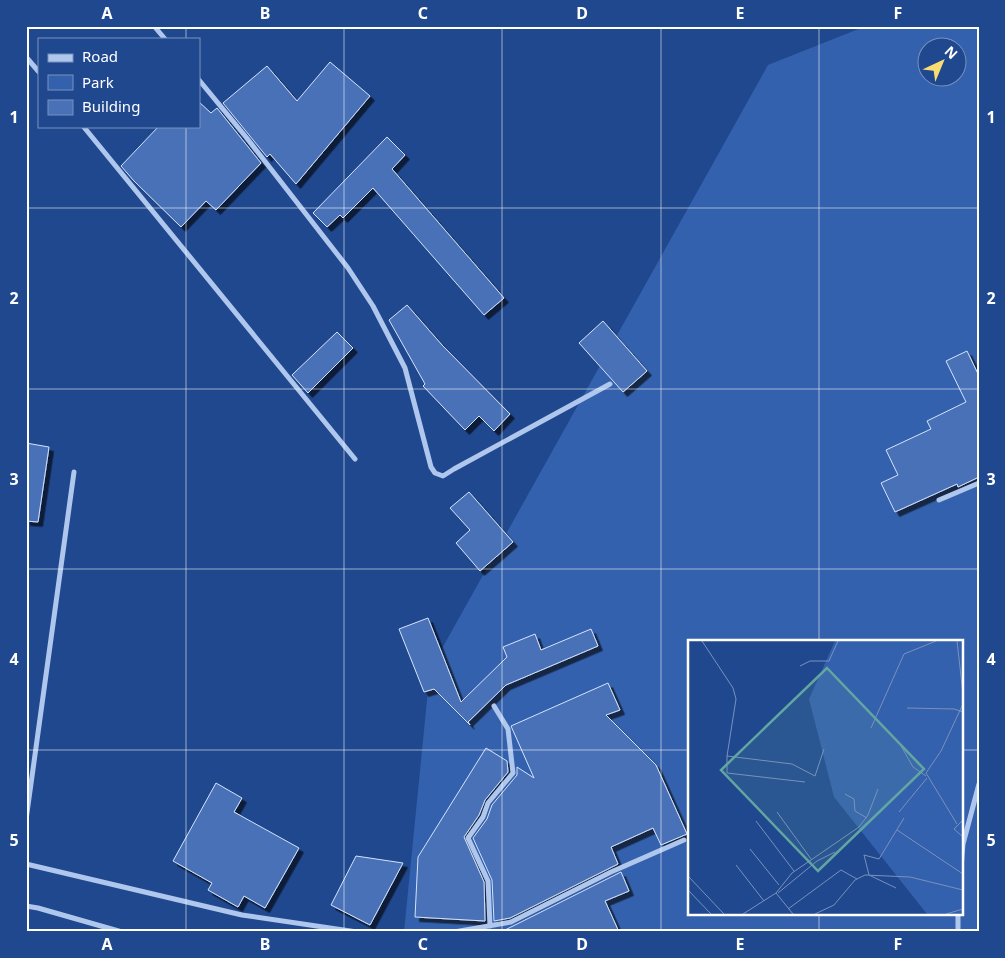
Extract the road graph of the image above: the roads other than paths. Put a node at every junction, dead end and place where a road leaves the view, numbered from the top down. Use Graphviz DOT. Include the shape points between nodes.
graph roads {
  1 [pos="154,26"];
  2 [pos="164,38"];
  3 [pos="26,57"];
  4 [pos="38,71"];
  5 [pos="200,81"];
  6 [pos="85,128"];
  7 [pos="610,384"];
  8 [pos="355,459"];
  9 [pos="74,472"];
  10 [pos="979,483"];
  11 [pos="939,500"];
  12 [pos="494,706"];
  13 [pos="979,784"];
  14 [pos="26,820"];
  15 [pos="684,840"];
  16 [pos="962,856"];
  17 [pos="26,864"];
  18 [pos="26,906"];
  19 [pos="958,916"];
  20 [pos="490,926"];
  21 [pos="122,932"];
  22 [pos="357,932"];
  23 [pos="454,932"];
  24 [pos="958,932"];
  1 -- 2 [label="street"];
  3 -- 4 [label="street"];
  5 -- 7 [label="street" via="348,268 373,306 405,368 434,473 443,476"];
  6 -- 8 [label="street"];
  9 -- 14 [label="street"];
  10 -- 11 [label="street"];
  12 -- 20 [label="street" via="508,729 513,773 488,803 483,817 468,838 488,881"];
  13 -- 16 [label="street"];
  15 -- 20 [label="street" via="511,922"];
  17 -- 22 [label="street" via="242,915"];
  18 -- 21 [label="street"];
  19 -- 24 [label="street"];
  20 -- 23 [label="street"];
}
